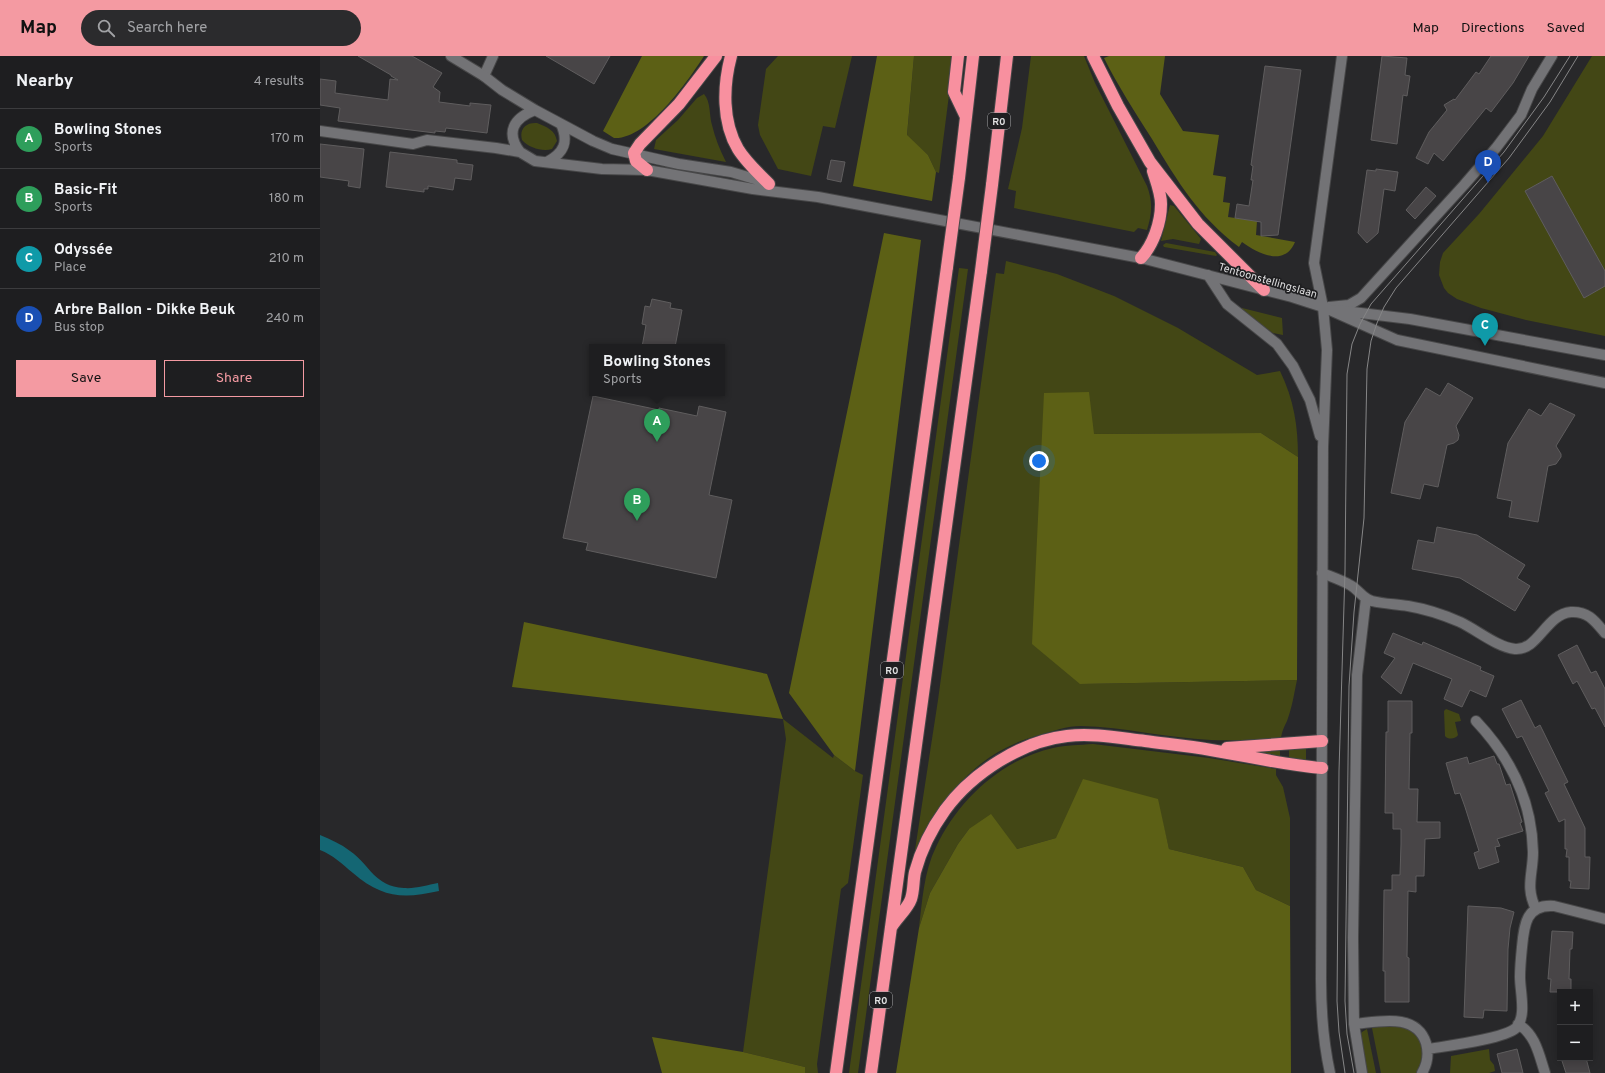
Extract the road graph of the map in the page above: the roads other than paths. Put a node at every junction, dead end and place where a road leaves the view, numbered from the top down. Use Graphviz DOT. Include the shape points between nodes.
graph roads {
  1 [pos="451,56"];
  2 [pos="493,56"];
  3 [pos="716,56"];
  4 [pos="731,56"];
  5 [pos="958,56"];
  6 [pos="973,56"];
  7 [pos="1007,56"];
  8 [pos="1093,56"];
  9 [pos="1342,56"];
  10 [pos="1552,56"];
  11 [pos="484,76"];
  12 [pos="536,110"];
  13 [pos="966,117"];
  14 [pos="561,124"];
  15 [pos="320,131"];
  16 [pos="520,152"];
  17 [pos="634,153"];
  18 [pos="547,162"];
  19 [pos="1150,162"];
  20 [pos="647,170"];
  21 [pos="769,184"];
  22 [pos="818,198"];
  23 [pos="1141,258"];
  24 [pos="1208,275"];
  25 [pos="1264,290"];
  26 [pos="1323,308"];
  27 [pos="1605,355"];
  28 [pos="1605,383"];
  29 [pos="1323,447"];
  30 [pos="1322,573"];
  31 [pos="1366,598"];
  32 [pos="1605,633"];
  33 [pos="1476,721"];
  34 [pos="1322,741"];
  35 [pos="1210,750"];
  36 [pos="1322,768"];
  37 [pos="1536,909"];
  38 [pos="1605,919"];
  39 [pos="891,927"];
  40 [pos="1354,1024"];
  41 [pos="1518,1024"];
  42 [pos="1428,1049"];
  43 [pos="836,1073"];
  44 [pos="871,1073"];
  45 [pos="1330,1073"];
  46 [pos="1362,1073"];
  47 [pos="1422,1073"];
  48 [pos="1544,1073"];
  1 -- 11 [label="street"];
  2 -- 11 [label="street"];
  3 -- 17 [label="highway" via="679,104"];
  4 -- 21 [label="highway" via="725,82 730,129 739,150"];
  5 -- 13 [label="highway" via="954,92"];
  6 -- 13 [label="highway, R0"];
  7 -- 39 [label="highway, R0, bridge" via="992,186"];
  8 -- 19 [label="highway"];
  9 -- 26 [label="street" via="1314,263"];
  10 -- 26 [label="street" via="1532,89 1521,115 1464,185 1361,298 1349,305"];
  11 -- 12 [label="street"];
  12 -- 14 [label="street"];
  12 -- 16 [label="street" via="521,117 513,129 516,147"];
  13 -- 43 [label="highway, R0, bridge"];
  14 -- 17 [label="street" via="593,141"];
  14 -- 18 [label="street" via="565,140 563,148"];
  15 -- 16 [label="street" via="413,144 428,140"];
  16 -- 18 [label="street" via="535,161"];
  17 -- 20 [label="highway" via="636,160"];
  17 -- 21 [label="street" via="679,164 731,172"];
  18 -- 20 [label="street" via="602,169"];
  19 -- 23 [label="highway" via="1161,203 1160,214 1154,236"];
  19 -- 25 [label="highway" via="1198,224"];
  20 -- 22 [label="street"];
  21 -- 22 [label="street"];
  22 -- 23 [label="street, Tentoonstellingslaan"];
  23 -- 24 [label="street, Tentoonstellingslaan"];
  24 -- 25 [label="street, Tentoonstellingslaan"];
  24 -- 29 [label="street" via="1228,304 1277,344 1293,366 1310,400"];
  25 -- 26 [label="street, Tentoonstellingslaan"];
  26 -- 27 [label="street" via="1410,319"];
  26 -- 28 [label="street" via="1397,340"];
  26 -- 29 [label="street" via="1327,350"];
  29 -- 30 [label="street"];
  30 -- 31 [label="street" via="1351,585"];
  30 -- 34 [label="street"];
  31 -- 32 [label="street" via="1434,612 1461,622 1512,649 1527,646 1551,622 1565,613 1580,612 1587,615 1595,620"];
  31 -- 40 [label="street" via="1357,675"];
  33 -- 37 [label="street" via="1505,757 1523,794 1532,830 1530,882 1531,897"];
  34 -- 35 [label="highway"];
  34 -- 36 [label="street"];
  35 -- 36 [label="highway"];
  35 -- 39 [label="highway" via="1081,735 1050,740 1012,754 966,786 945,810 915,872 911,900"];
  36 -- 45 [label="street" via="1321,1011"];
  37 -- 38 [label="street" via="1547,905 1554,906"];
  37 -- 41 [label="street" via="1527,918 1524,932 1520,977 1522,1012"];
  39 -- 44 [label="highway, R0"];
  40 -- 42 [label="street" via="1405,1022 1420,1033"];
  40 -- 46 [label="street"];
  41 -- 42 [label="street" via="1509,1032 1493,1037"];
  41 -- 48 [label="street" via="1534,1040"];
  42 -- 47 [label="street" via="1428,1058"];
}
